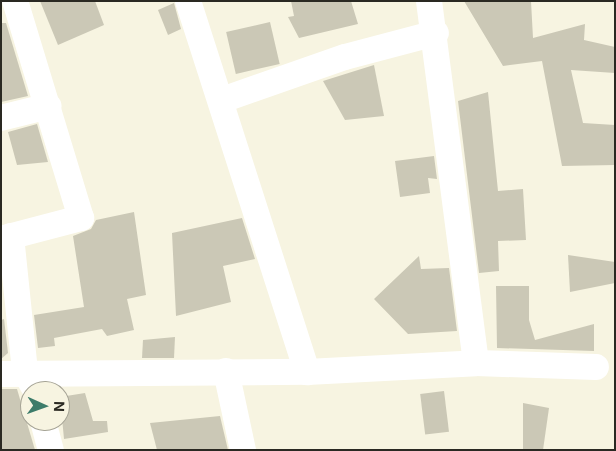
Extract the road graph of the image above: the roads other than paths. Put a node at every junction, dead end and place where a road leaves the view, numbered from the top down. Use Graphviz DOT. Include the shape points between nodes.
graph roads {
  1 [pos="15,1"];
  2 [pos="188,1"];
  3 [pos="429,1"];
  4 [pos="436,34"];
  5 [pos="222,100"];
  6 [pos="49,106"];
  7 [pos="1,118"];
  8 [pos="6,237"];
  9 [pos="476,363"];
  10 [pos="596,367"];
  11 [pos="226,371"];
  12 [pos="307,372"];
  13 [pos="21,379"];
  14 [pos="46,431"];
  15 [pos="51,450"];
  16 [pos="243,450"];
  1 -- 6 [label="street"];
  2 -- 5 [label="street"];
  3 -- 4 [label="street"];
  4 -- 5 [label="street" via="345,57"];
  4 -- 9 [label="street" via="453,212"];
  5 -- 12 [label="street"];
  6 -- 7 [label="street"];
  6 -- 8 [label="street" via="81,218"];
  8 -- 13 [label="street"];
  9 -- 10 [label="street"];
  9 -- 12 [label="street"];
  11 -- 12 [label="street"];
  11 -- 13 [label="street"];
  11 -- 16 [label="street"];
  14 -- 15 [label="street"];
}
